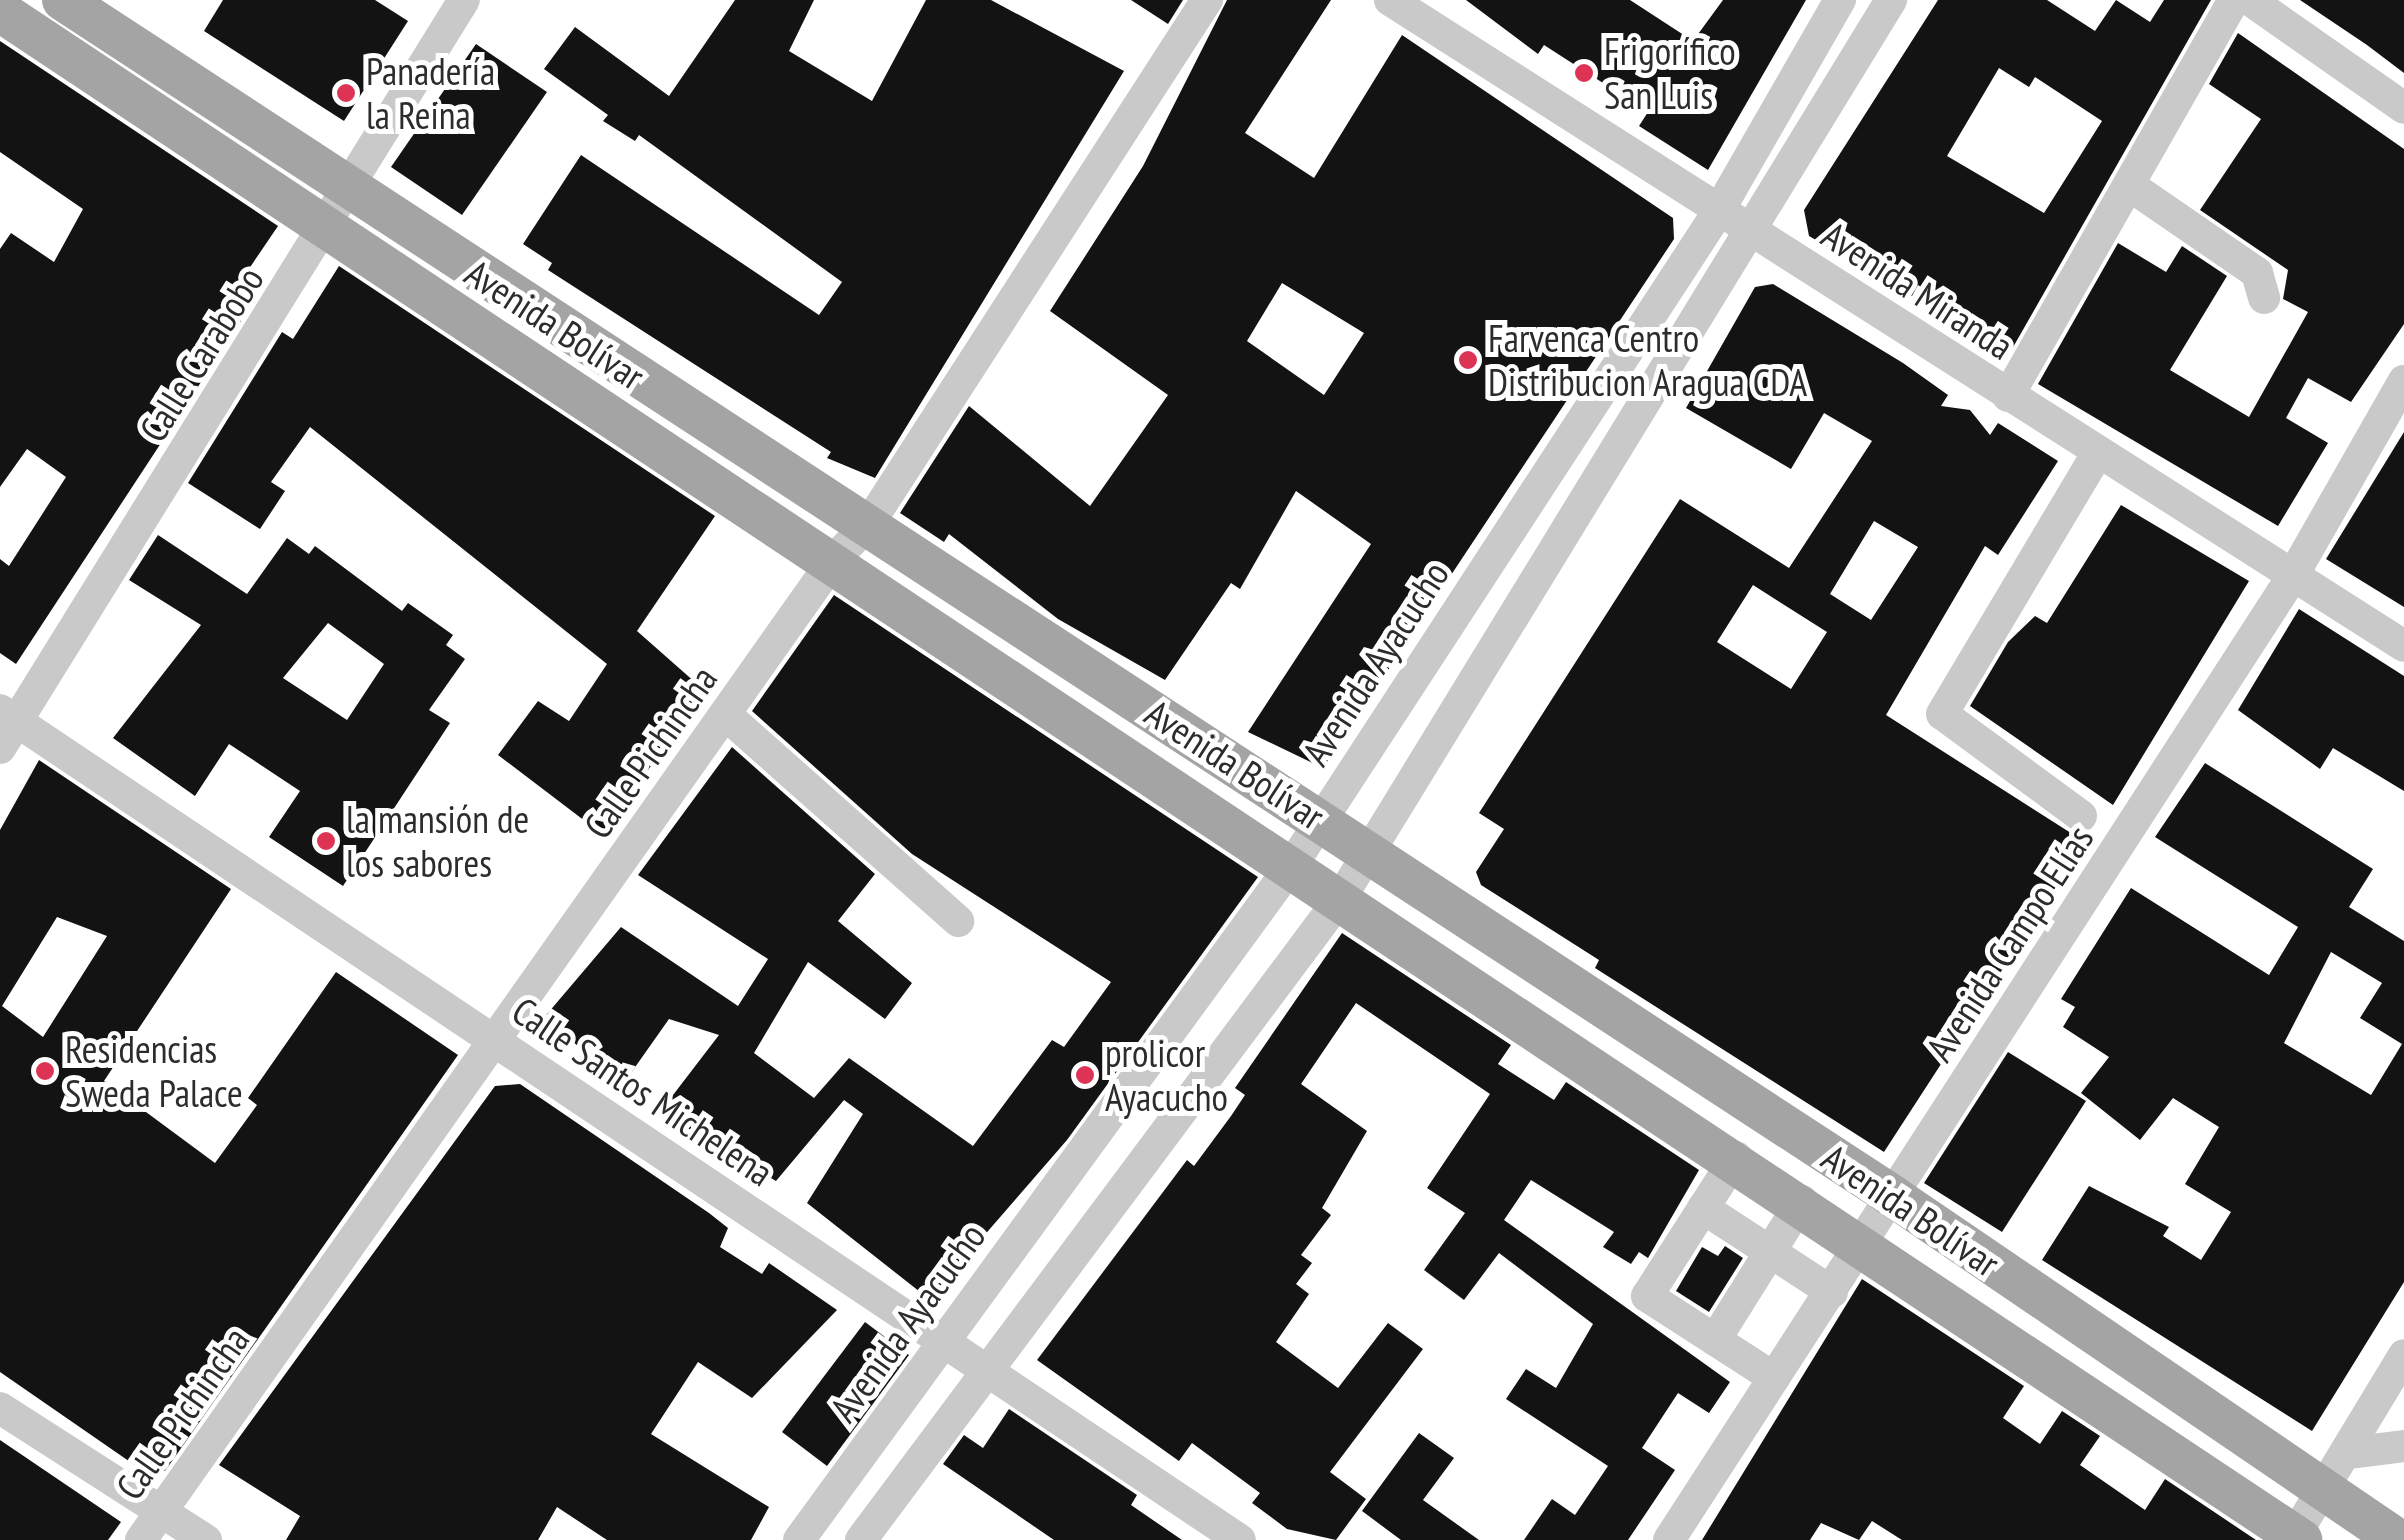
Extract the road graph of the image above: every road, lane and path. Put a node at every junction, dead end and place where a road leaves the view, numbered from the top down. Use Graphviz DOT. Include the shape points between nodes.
graph roads {
  1 [pos="63,0"];
  2 [pos="464,0"];
  3 [pos="1207,0"];
  4 [pos="1390,0"];
  5 [pos="1840,0"];
  6 [pos="1891,0"];
  7 [pos="2234,0"];
  8 [pos="2250,0"];
  9 [pos="0,11"];
  10 [pos="2404,108"];
  11 [pos="2132,187"];
  12 [pos="346,190"];
  13 [pos="1718,212"];
  14 [pos="326,229"];
  15 [pos="1755,234"];
  16 [pos="2264,298"];
  17 [pos="2404,382"];
  18 [pos="2008,396"];
  19 [pos="2097,454"];
  20 [pos="868,525"];
  21 [pos="835,558"];
  22 [pos="2292,576"];
  23 [pos="2404,646"];
  24 [pos="725,714"];
  25 [pos="6,727"];
  26 [pos="2081,816"];
  27 [pos="1321,819"];
  28 [pos="1370,854"];
  29 [pos="1294,862"];
  30 [pos="1342,896"];
  31 [pos="958,921"];
  32 [pos="497,1042"];
  33 [pos="1736,1157"];
  34 [pos="1894,1197"];
  35 [pos="1802,1201"];
  36 [pos="1703,1208"];
  37 [pos="1865,1242"];
  38 [pos="1770,1252"];
  39 [pos="1832,1292"];
  40 [pos="943,1340"];
  41 [pos="1714,1340"];
  42 [pos="2404,1357"];
  43 [pos="986,1367"];
  44 [pos="1774,1378"];
  45 [pos="0,1408"];
  46 [pos="2404,1446"];
  47 [pos="2348,1452"];
  48 [pos="2326,1491"];
  49 [pos="161,1510"];
  50 [pos="2296,1539"];
  51 [pos="142,1540"];
  52 [pos="206,1540"];
  53 [pos="800,1540"];
  54 [pos="861,1540"];
  55 [pos="1240,1540"];
  56 [pos="1669,1540"];
  57 [pos="2398,1540"];
  1 -- 12 [label="main road, Avenida Bolívar"];
  2 -- 12 [label="street, Calle Carabobo"];
  3 -- 20 [label="street, Calle Pichincha"];
  4 -- 13 [label="street, Avenida Miranda"];
  5 -- 13 [label="street, Avenida Ayacucho"];
  6 -- 15 [label="street"];
  7 -- 11 [label="street"];
  8 -- 10 [label="street"];
  9 -- 14 [label="main road, Avenida Bolívar"];
  11 -- 16 [label="street" via="2257,273"];
  11 -- 18 [label="street"];
  12 -- 14 [label="street, Calle Carabobo"];
  12 -- 20 [label="main road, Avenida Bolívar"];
  13 -- 15 [label="street, Avenida Miranda"];
  13 -- 27 [label="street, Avenida Ayacucho"];
  14 -- 21 [label="main road, Avenida Bolívar"];
  14 -- 25 [label="street, Calle Carabobo"];
  15 -- 18 [label="street, Avenida Miranda"];
  15 -- 28 [label="street"];
  17 -- 22 [label="street, Avenida Campo Elías"];
  18 -- 19 [label="street, Avenida Miranda"];
  19 -- 22 [label="street, Avenida Miranda"];
  19 -- 26 [label="street" via="1942,714"];
  20 -- 21 [label="street, Calle Pichincha"];
  20 -- 27 [label="main road, Avenida Bolívar"];
  21 -- 24 [label="street, Calle Pichincha"];
  21 -- 29 [label="main road, Avenida Bolívar"];
  22 -- 23 [label="street, Avenida Miranda"];
  22 -- 34 [label="street, Avenida Campo Elías"];
  24 -- 31 [label="street"];
  24 -- 32 [label="street, Calle Pichincha"];
  25 -- 32 [label="street, Calle Santos Michelena"];
  27 -- 28 [label="main road, Avenida Bolívar"];
  27 -- 29 [label="street, Avenida Ayacucho"];
  28 -- 30 [label="street"];
  28 -- 34 [label="main road, Avenida Bolívar"];
  29 -- 30 [label="main road, Avenida Bolívar"];
  29 -- 40 [label="street, Avenida Ayacucho"];
  30 -- 33 [label="main road, Avenida Bolívar"];
  30 -- 43 [label="street"];
  32 -- 40 [label="street, Calle Santos Michelena"];
  32 -- 49 [label="street, Calle Pichincha"];
  33 -- 35 [label="main road, Avenida Bolívar"];
  33 -- 36 [label="street"];
  34 -- 37 [label="street, Avenida Campo Elías"];
  34 -- 48 [label="main road, Avenida Bolívar"];
  35 -- 37 [label="main road, Avenida Bolívar"];
  35 -- 38 [label="street"];
  36 -- 38 [label="street"];
  36 -- 41 [label="street" via="1647,1296"];
  37 -- 39 [label="street, Avenida Campo Elías"];
  37 -- 50 [label="main road, Avenida Bolívar"];
  38 -- 39 [label="street"];
  38 -- 41 [label="street"];
  39 -- 44 [label="street, Avenida Campo Elías"];
  40 -- 43 [label="street, Calle Santos Michelena"];
  40 -- 53 [label="street, Avenida Ayacucho"];
  41 -- 44 [label="street"];
  42 -- 47 [label="street"];
  43 -- 54 [label="street"];
  43 -- 55 [label="street, Calle Santos Michelena"];
  44 -- 56 [label="street, Avenida Campo Elías"];
  45 -- 49 [label="street"];
  46 -- 47 [label="street"];
  47 -- 48 [label="street"];
  48 -- 50 [label="street"];
  48 -- 57 [label="main road, Avenida Bolívar"];
  49 -- 51 [label="street, Calle Pichincha"];
  49 -- 52 [label="street"];
}
